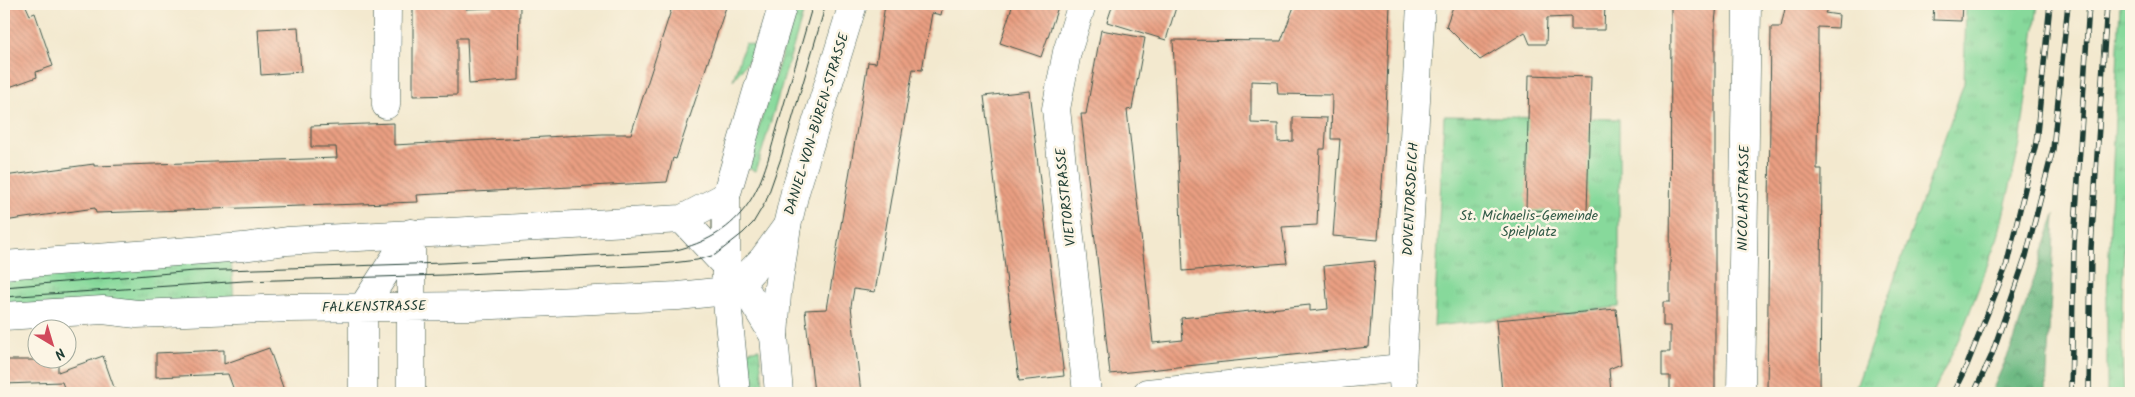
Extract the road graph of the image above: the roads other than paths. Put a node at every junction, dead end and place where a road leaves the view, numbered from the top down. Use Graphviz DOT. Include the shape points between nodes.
graph roads {
  1 [pos="387,4"];
  2 [pos="784,4"];
  3 [pos="853,4"];
  4 [pos="1082,4"];
  5 [pos="1421,4"];
  6 [pos="1747,4"];
  7 [pos="386,105"];
  8 [pos="726,196"];
  9 [pos="682,219"];
  10 [pos="787,226"];
  11 [pos="411,233"];
  12 [pos="4,266"];
  13 [pos="731,280"];
  14 [pos="411,306"];
  15 [pos="363,307"];
  16 [pos="4,316"];
  17 [pos="774,336"];
  18 [pos="1403,381"];
  19 [pos="363,393"];
  20 [pos="411,393"];
  21 [pos="736,393"];
  22 [pos="779,393"];
  23 [pos="1087,393"];
  24 [pos="1147,393"];
  25 [pos="1741,393"];
  1 -- 7 [label="street"];
  2 -- 8 [label="street"];
  3 -- 10 [label="street, DANIEL-VON-BÜREN-STRASSE"];
  4 -- 23 [label="street, VIETORSTRASSE" via="1067,52 1056,109"];
  5 -- 18 [label="street, DOVENTORSDEICH"];
  6 -- 25 [label="street, NICOLAISTRASSE"];
  8 -- 9 [label="street"];
  8 -- 13 [label="street"];
  9 -- 11 [label="street"];
  9 -- 13 [label="street"];
  10 -- 13 [label="street" via="763,259"];
  10 -- 17 [label="street, DANIEL-VON-BÜREN-STRASSE"];
  11 -- 12 [label="street"];
  11 -- 14 [label="street"];
  11 -- 15 [label="street"];
  13 -- 14 [label="street, FALKENSTRASSE" via="678,296"];
  13 -- 17 [label="street"];
  13 -- 21 [label="street"];
  14 -- 15 [label="street, FALKENSTRASSE"];
  14 -- 20 [label="street"];
  15 -- 16 [label="street, FALKENSTRASSE" via="137,314 103,310"];
  15 -- 19 [label="street"];
  17 -- 22 [label="street, DANIEL-VON-BÜREN-STRASSE"];
  18 -- 24 [label="street"];
}
